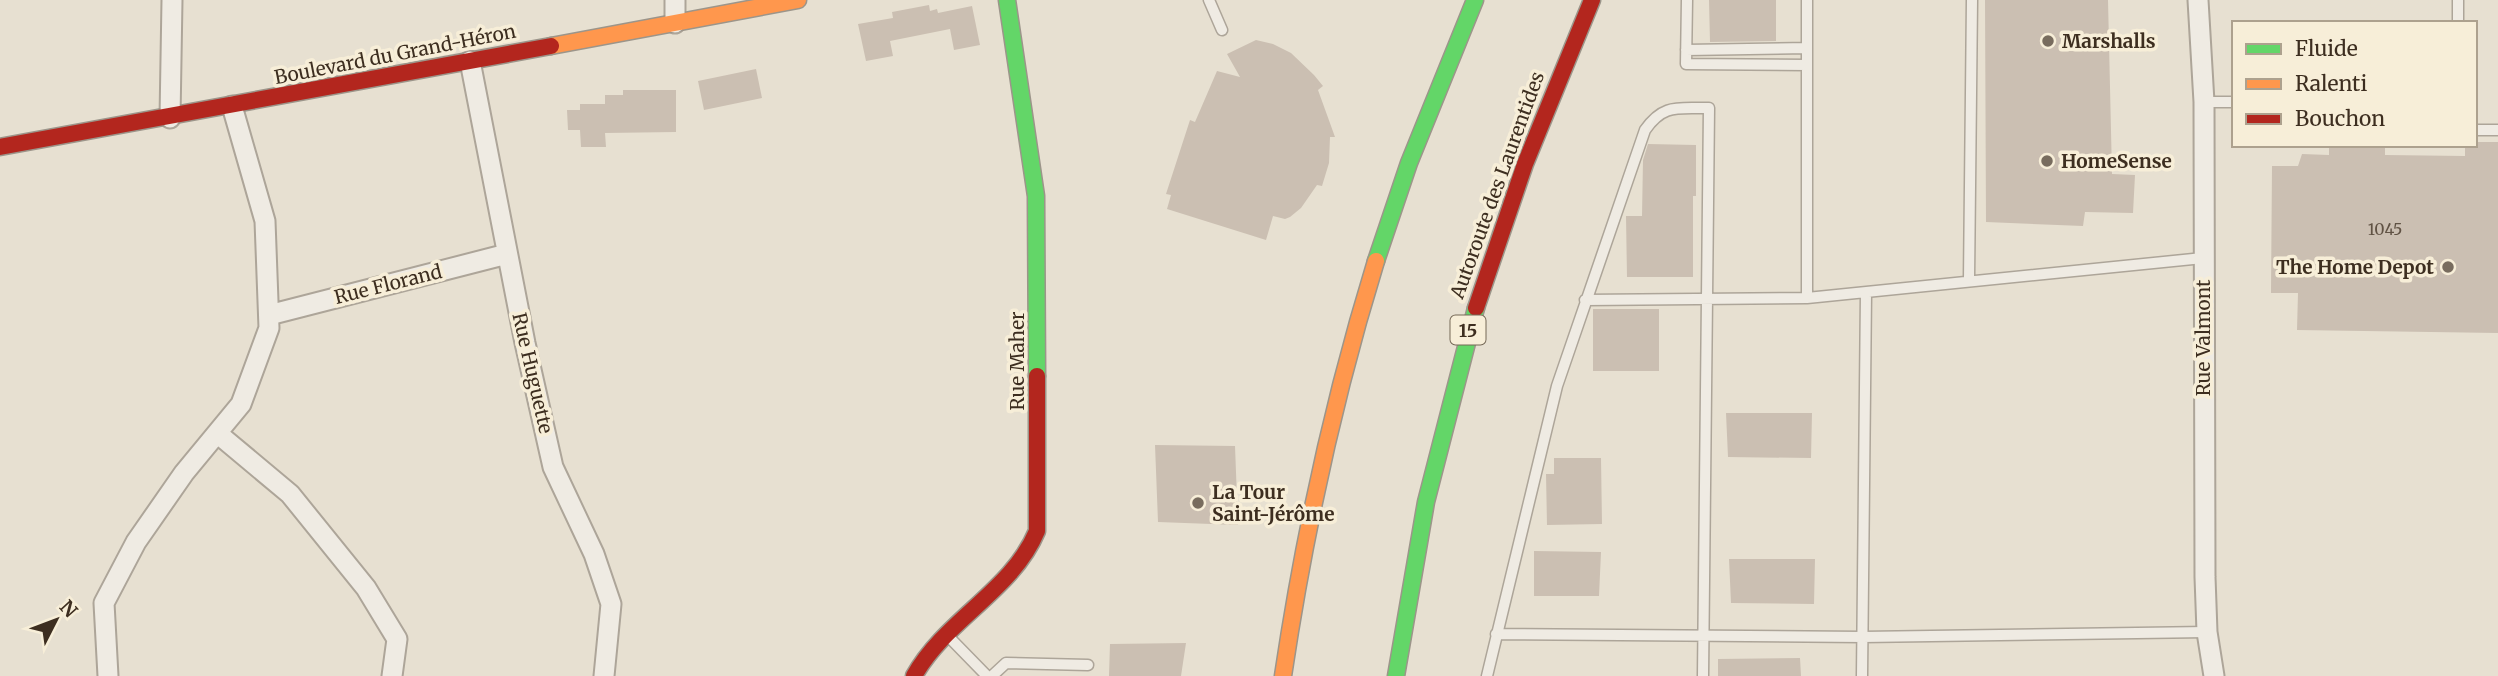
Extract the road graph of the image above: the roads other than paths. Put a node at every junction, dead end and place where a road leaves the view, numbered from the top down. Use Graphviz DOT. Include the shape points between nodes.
graph roads {
  1 [pos="173,0"];
  2 [pos="675,0"];
  3 [pos="798,0"];
  4 [pos="1007,0"];
  5 [pos="1209,0"];
  6 [pos="1475,0"];
  7 [pos="1592,0"];
  8 [pos="1687,0"];
  9 [pos="1807,0"];
  10 [pos="1972,0"];
  11 [pos="2197,0"];
  12 [pos="2458,0"];
  13 [pos="2458,21"];
  14 [pos="675,23"];
  15 [pos="1222,30"];
  16 [pos="1807,48"];
  17 [pos="1686,50"];
  18 [pos="470,61"];
  19 [pos="1807,65"];
  20 [pos="2204,102"];
  21 [pos="2232,102"];
  22 [pos="232,106"];
  23 [pos="170,118"];
  24 [pos="2477,130"];
  25 [pos="2498,130"];
  26 [pos="0,147"];
  27 [pos="507,254"];
  28 [pos="2203,258"];
  29 [pos="1969,279"];
  30 [pos="1866,293"];
  31 [pos="1807,298"];
  32 [pos="1707,299"];
  33 [pos="1585,300"];
  34 [pos="269,315"];
  35 [pos="217,433"];
  36 [pos="2207,632"];
  37 [pos="945,634"];
  38 [pos="1496,634"];
  39 [pos="1703,635"];
  40 [pos="1863,637"];
  41 [pos="1088,665"];
  42 [pos="108,676"];
  43 [pos="392,676"];
  44 [pos="604,676"];
  45 [pos="914,676"];
  46 [pos="990,676"];
  47 [pos="1283,676"];
  48 [pos="1396,676"];
  49 [pos="1487,676"];
  50 [pos="1703,676"];
  51 [pos="1862,676"];
  52 [pos="2214,676"];
  1 -- 23 [label="street"];
  2 -- 14 [label="street"];
  3 -- 14 [label="main road, Boulevard du Grand-Héron"];
  4 -- 37 [label="main road, Rue Maher" via="1036,196 1037,526 1025,556"];
  5 -- 15 [label="lane"];
  6 -- 47 [label="main road" via="1410,159 1351,340 1305,539"];
  7 -- 48 [label="main road, Autoroute des Laurentides / 15" via="1534,135 1470,321 1426,496"];
  8 -- 17 [label="lane"];
  9 -- 16 [label="lane"];
  10 -- 29 [label="lane"];
  11 -- 20 [label="street, Rue Valmont"];
  12 -- 13 [label="lane"];
  14 -- 18 [label="main road, Boulevard du Grand-Héron"];
  16 -- 17 [label="lane"];
  16 -- 19 [label="lane"];
  17 -- 19 [label="lane" via="1686,64"];
  18 -- 22 [label="main road, Boulevard du Grand-Héron"];
  18 -- 27 [label="street, Rue Huguette"];
  19 -- 31 [label="lane"];
  20 -- 21 [label="lane"];
  20 -- 28 [label="street, Rue Valmont"];
  22 -- 23 [label="main road, Boulevard du Grand-Héron"];
  22 -- 34 [label="street" via="265,221"];
  23 -- 26 [label="main road, Boulevard du Grand-Héron"];
  24 -- 25 [label="lane"];
  27 -- 34 [label="street, Rue Florand"];
  27 -- 44 [label="street, Rue Huguette" via="553,467 594,554 611,604"];
  28 -- 29 [label="lane"];
  28 -- 36 [label="street, Rue Valmont"];
  29 -- 30 [label="lane"];
  30 -- 31 [label="lane"];
  30 -- 40 [label="lane"];
  31 -- 32 [label="lane"];
  32 -- 33 [label="lane"];
  32 -- 33 [label="lane" via="1709,108 1666,109 1645,130"];
  32 -- 39 [label="lane"];
  33 -- 38 [label="lane" via="1557,386"];
  34 -- 35 [label="street" via="269,328 241,404"];
  35 -- 42 [label="street" via="136,542 104,603"];
  35 -- 43 [label="street" via="290,494 366,588 397,639"];
  36 -- 40 [label="lane"];
  36 -- 52 [label="street, Rue Valmont"];
  37 -- 45 [label="main road, Rue Maher"];
  37 -- 46 [label="lane"];
  38 -- 39 [label="lane"];
  38 -- 49 [label="lane"];
  39 -- 40 [label="lane"];
  39 -- 50 [label="lane"];
  40 -- 51 [label="lane"];
  41 -- 46 [label="lane" via="1006,663"];
}
